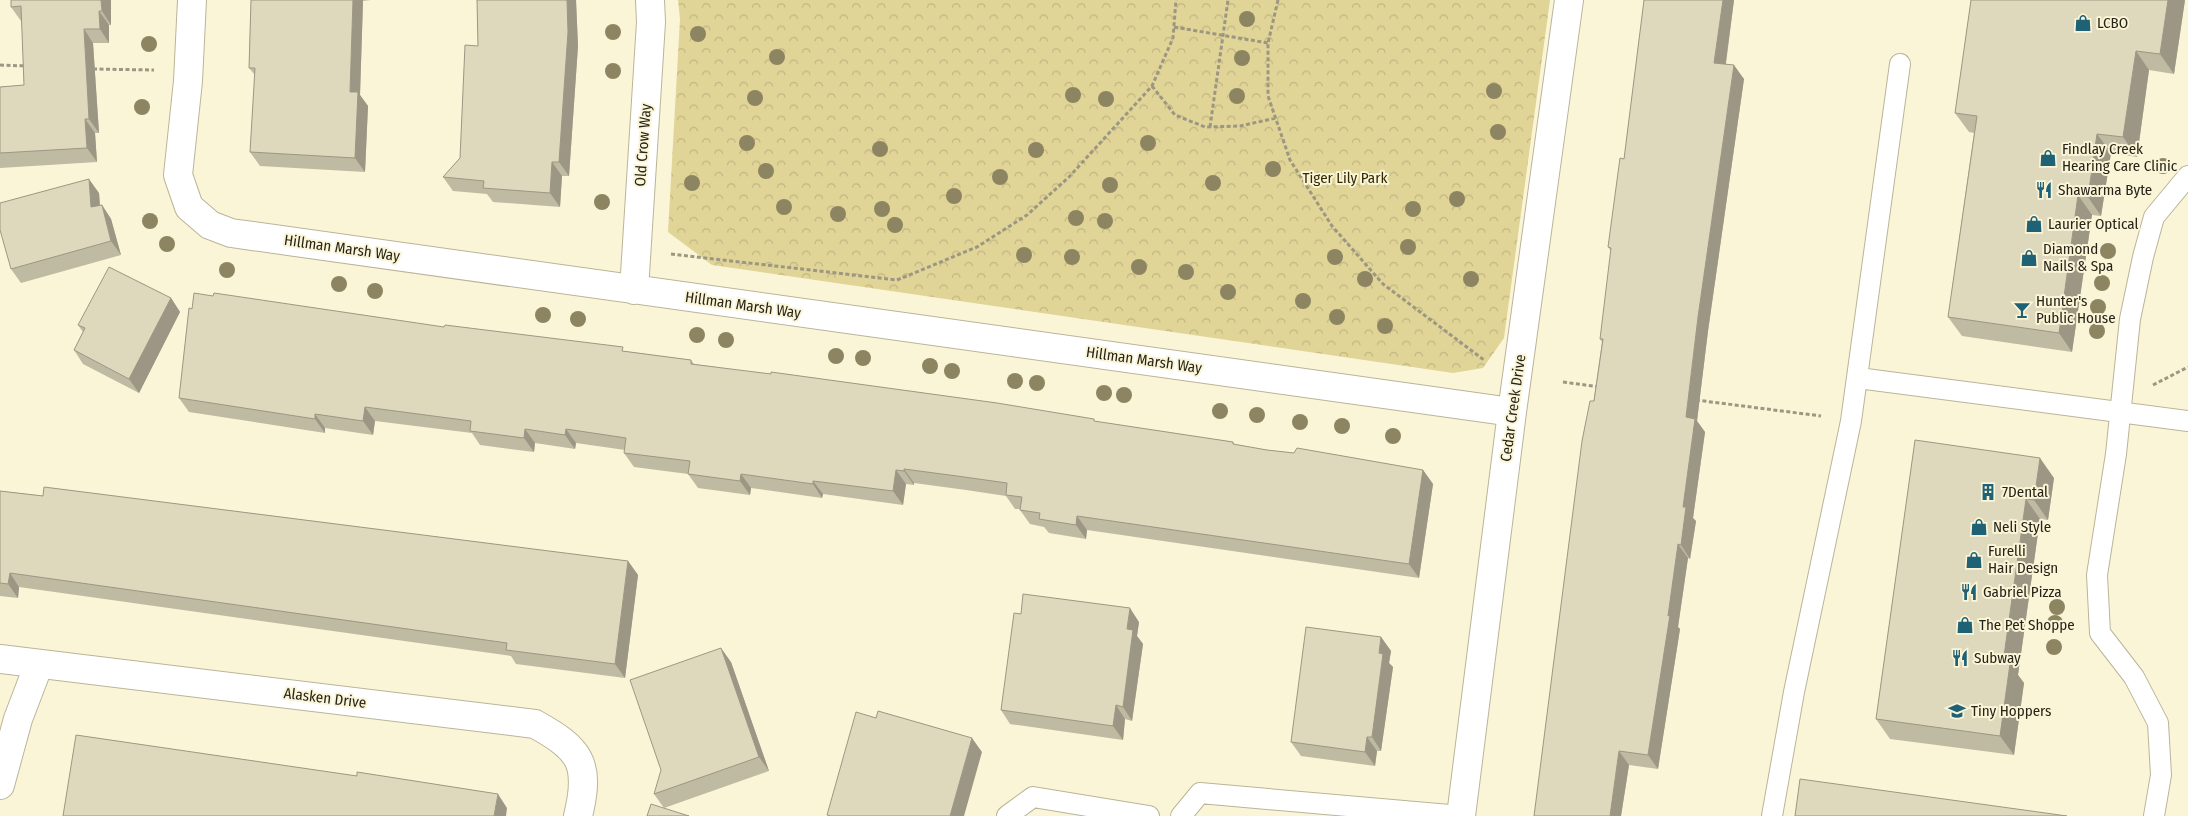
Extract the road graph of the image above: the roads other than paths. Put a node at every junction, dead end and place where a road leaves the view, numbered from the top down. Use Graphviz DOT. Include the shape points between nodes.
graph roads {
  1 [pos="192,0"];
  2 [pos="650,0"];
  3 [pos="1569,0"];
  4 [pos="1900,64"];
  5 [pos="2188,176"];
  6 [pos="634,290"];
  7 [pos="1858,378"];
  8 [pos="1512,412"];
  9 [pos="2122,412"];
  10 [pos="2188,421"];
  11 [pos="0,659"];
  12 [pos="39,664"];
  13 [pos="0,785"];
  14 [pos="578,816"];
  15 [pos="1007,816"];
  16 [pos="1149,816"];
  17 [pos="1182,816"];
  18 [pos="1461,816"];
  19 [pos="1772,816"];
  20 [pos="2154,816"];
  1 -- 6 [label="street, Hillman Marsh Way" via="189,71 178,175 189,207 210,225 231,233"];
  2 -- 6 [label="street, Old Crow Way"];
  3 -- 8 [label="street, Cedar Creek Drive"];
  4 -- 7 [label="lane"];
  5 -- 9 [label="lane" via="2154,217 2130,318"];
  6 -- 8 [label="street, Hillman Marsh Way"];
  7 -- 9 [label="lane"];
  7 -- 19 [label="lane"];
  8 -- 18 [label="street, Cedar Creek Drive"];
  9 -- 10 [label="lane"];
  9 -- 20 [label="lane" via="2097,575 2100,633 2134,677 2158,723 2161,775"];
  11 -- 12 [label="street, Alasken Drive"];
  12 -- 13 [label="street" via="18,719"];
  12 -- 14 [label="street, Alasken Drive" via="535,724 563,740 578,756 582,771"];
  15 -- 16 [label="lane" via="1033,797"];
  17 -- 18 [label="lane" via="1200,793"];
}
